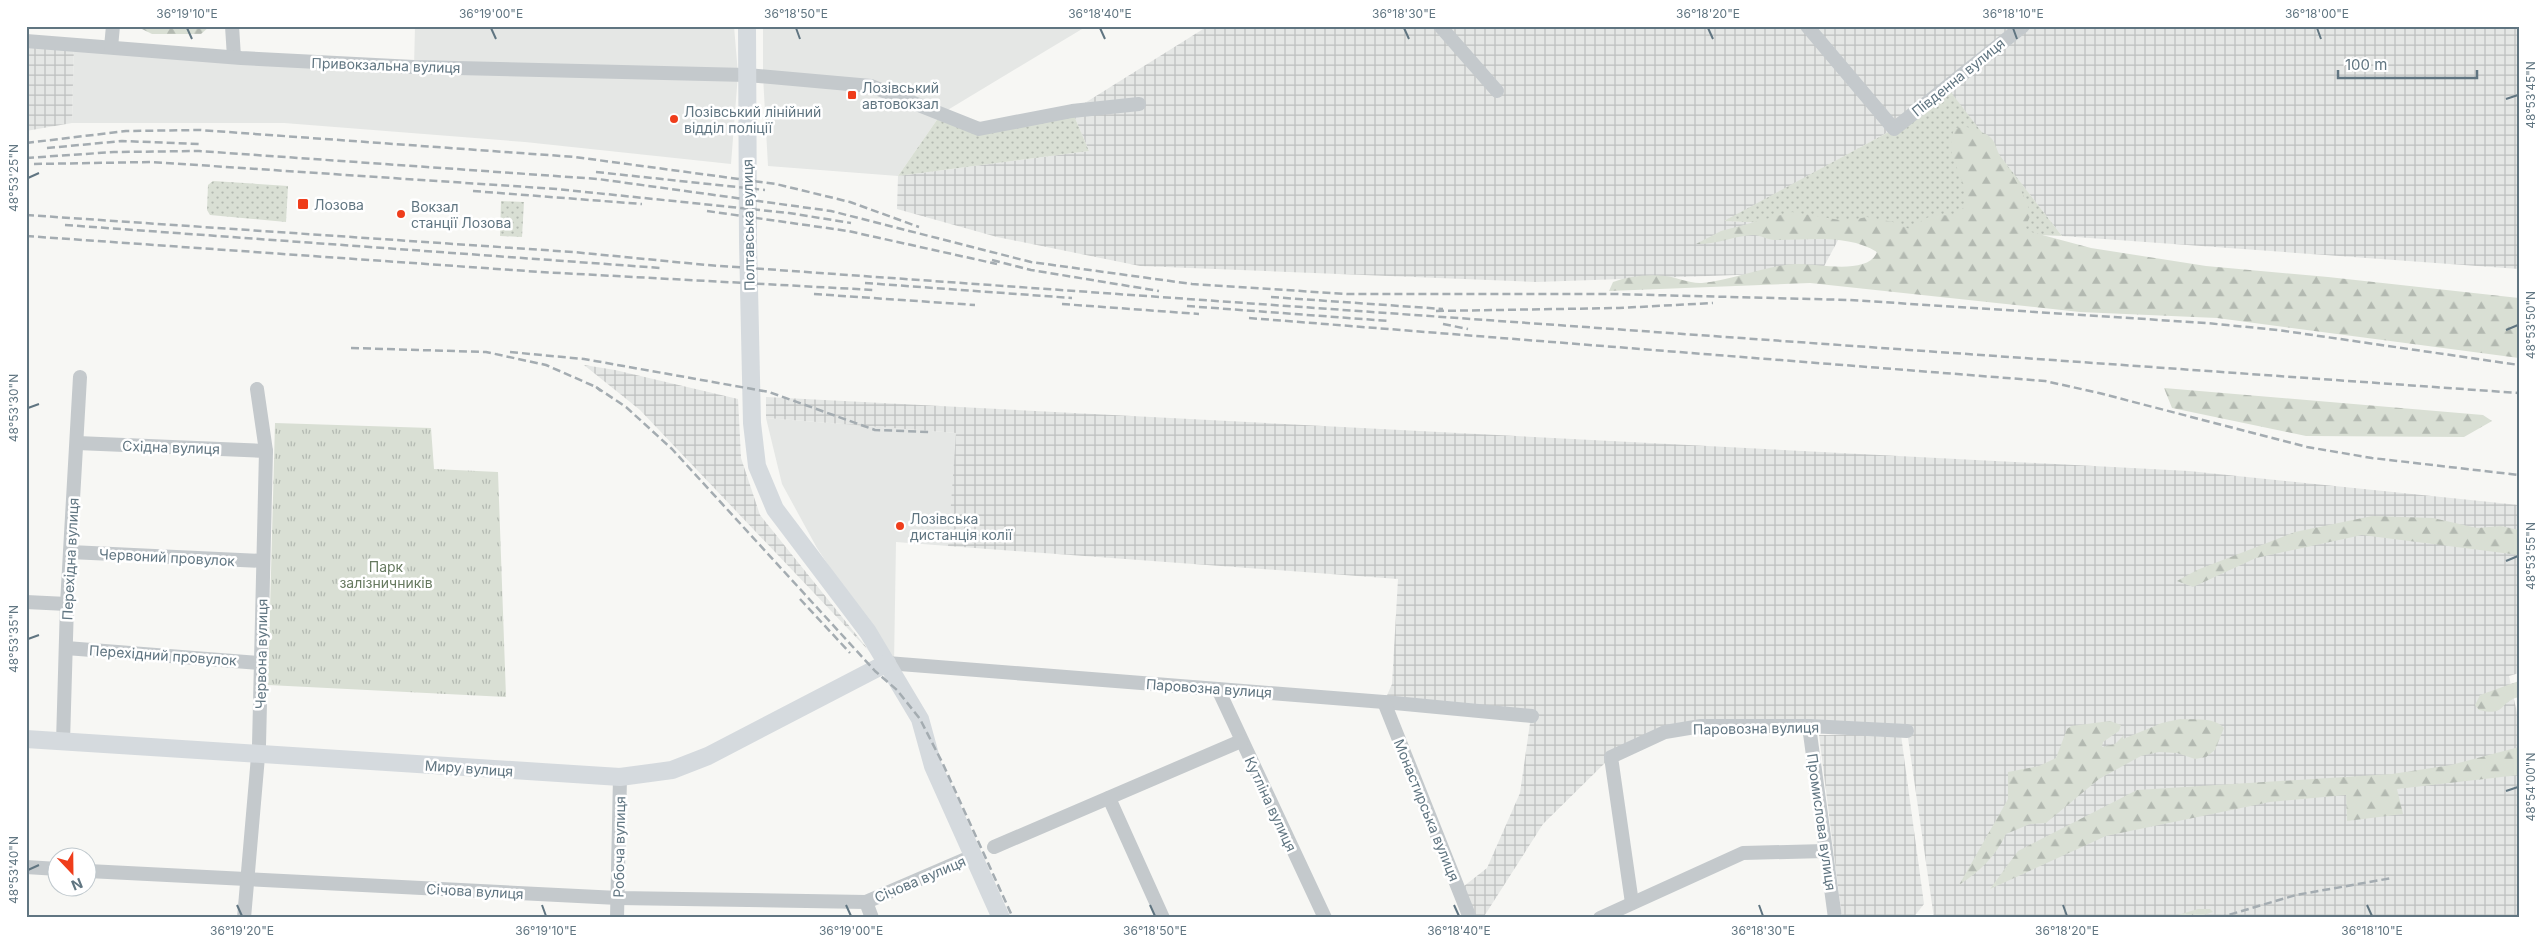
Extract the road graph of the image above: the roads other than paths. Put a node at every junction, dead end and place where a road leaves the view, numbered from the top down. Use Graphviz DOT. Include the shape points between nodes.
graph roads {
  1 [pos="113,26"];
  2 [pos="232,26"];
  3 [pos="747,26"];
  4 [pos="1440,26"];
  5 [pos="1807,26"];
  6 [pos="2023,26"];
  7 [pos="26,41"];
  8 [pos="111,47"];
  9 [pos="234,58"];
  10 [pos="747,74"];
  11 [pos="1498,91"];
  12 [pos="1139,104"];
  13 [pos="80,377"];
  14 [pos="257,390"];
  15 [pos="77,444"];
  16 [pos="266,452"];
  17 [pos="70,552"];
  18 [pos="263,561"];
  19 [pos="26,602"];
  20 [pos="67,604"];
  21 [pos="66,648"];
  22 [pos="260,663"];
  23 [pos="887,663"];
  24 [pos="1218,689"];
  25 [pos="1384,702"];
  26 [pos="1532,716"];
  27 [pos="1808,726"];
  28 [pos="1907,731"];
  29 [pos="26,739"];
  30 [pos="1242,741"];
  31 [pos="63,742"];
  32 [pos="258,753"];
  33 [pos="620,777"];
  34 [pos="1109,798"];
  35 [pos="994,847"];
  36 [pos="1825,851"];
  37 [pos="973,856"];
  38 [pos="26,867"];
  39 [pos="48,868"];
  40 [pos="98,872"];
  41 [pos="247,879"];
  42 [pos="618,898"];
  43 [pos="866,902"];
  44 [pos="1632,903"];
  45 [pos="244,918"];
  46 [pos="617,918"];
  47 [pos="872,918"];
  48 [pos="1001,918"];
  49 [pos="1162,918"];
  50 [pos="1325,918"];
  51 [pos="1470,918"];
  52 [pos="1600,918"];
  53 [pos="1835,918"];
  1 -- 8 [label="street"];
  2 -- 9 [label="street"];
  3 -- 10 [label="main road, Полтавська вулиця"];
  4 -- 11 [label="street"];
  5 -- 6 [label="street, Південна вулиця" via="1894,128"];
  7 -- 8 [label="street, Привокзальна вулиця"];
  8 -- 9 [label="street, Привокзальна вулиця"];
  9 -- 10 [label="street, Привокзальна вулиця" via="414,67"];
  10 -- 12 [label="street, Привокзальна вулиця" via="871,86 979,129 1072,111"];
  10 -- 23 [label="main road, Полтавська вулиця" via="752,423 757,466 775,509 868,632"];
  13 -- 15 [label="street, Перехідна вулиця"];
  14 -- 16 [label="street, Червона вулиця"];
  15 -- 16 [label="street, Східна вулиця"];
  15 -- 17 [label="street, Перехідна вулиця"];
  16 -- 18 [label="street, Червона вулиця"];
  17 -- 18 [label="street, Червоний провулок"];
  17 -- 20 [label="street, Перехідна вулиця"];
  18 -- 22 [label="street, Червона вулиця"];
  19 -- 20 [label="street"];
  20 -- 21 [label="street, Перехідна вулиця"];
  21 -- 22 [label="street, Перехідний провулок"];
  21 -- 31 [label="street, Перехідна вулиця"];
  22 -- 32 [label="street, Червона вулиця"];
  23 -- 24 [label="street, Паровозна вулиця"];
  23 -- 33 [label="main road, Миру вулиця" via="708,756 672,770"];
  23 -- 37 [label="main road, Полтавська вулиця" via="920,719 933,766"];
  24 -- 25 [label="street, Паровозна вулиця"];
  24 -- 30 [label="street, Кутліна вулиця"];
  25 -- 26 [label="street, Паровозна вулиця"];
  25 -- 51 [label="street, Монастирська вулиця"];
  27 -- 28 [label="street, Паровозна вулиця"];
  27 -- 36 [label="street, Промислова вулиця"];
  27 -- 44 [label="street, Паровозна вулиця" via="1701,726 1674,730 1611,757"];
  29 -- 31 [label="main road, Миру вулиця"];
  30 -- 34 [label="street"];
  30 -- 50 [label="street, Кутліна вулиця"];
  31 -- 32 [label="main road, Миру вулиця"];
  32 -- 33 [label="main road, Миру вулиця"];
  32 -- 41 [label="street, Червона вулиця"];
  33 -- 42 [label="street, Робоча вулиця"];
  34 -- 35 [label="street"];
  34 -- 49 [label="street"];
  36 -- 44 [label="street" via="1742,853"];
  36 -- 53 [label="street, Промислова вулиця"];
  37 -- 43 [label="street, Січова вулиця"];
  37 -- 48 [label="main road, Полтавська вулиця"];
  38 -- 39 [label="street"];
  40 -- 41 [label="street, Січова вулиця"];
  41 -- 42 [label="street, Січова вулиця"];
  41 -- 45 [label="street, Червона вулиця"];
  42 -- 43 [label="street, Січова вулиця"];
  42 -- 46 [label="street, Робоча вулиця"];
  43 -- 47 [label="street"];
  44 -- 52 [label="street"];
}
